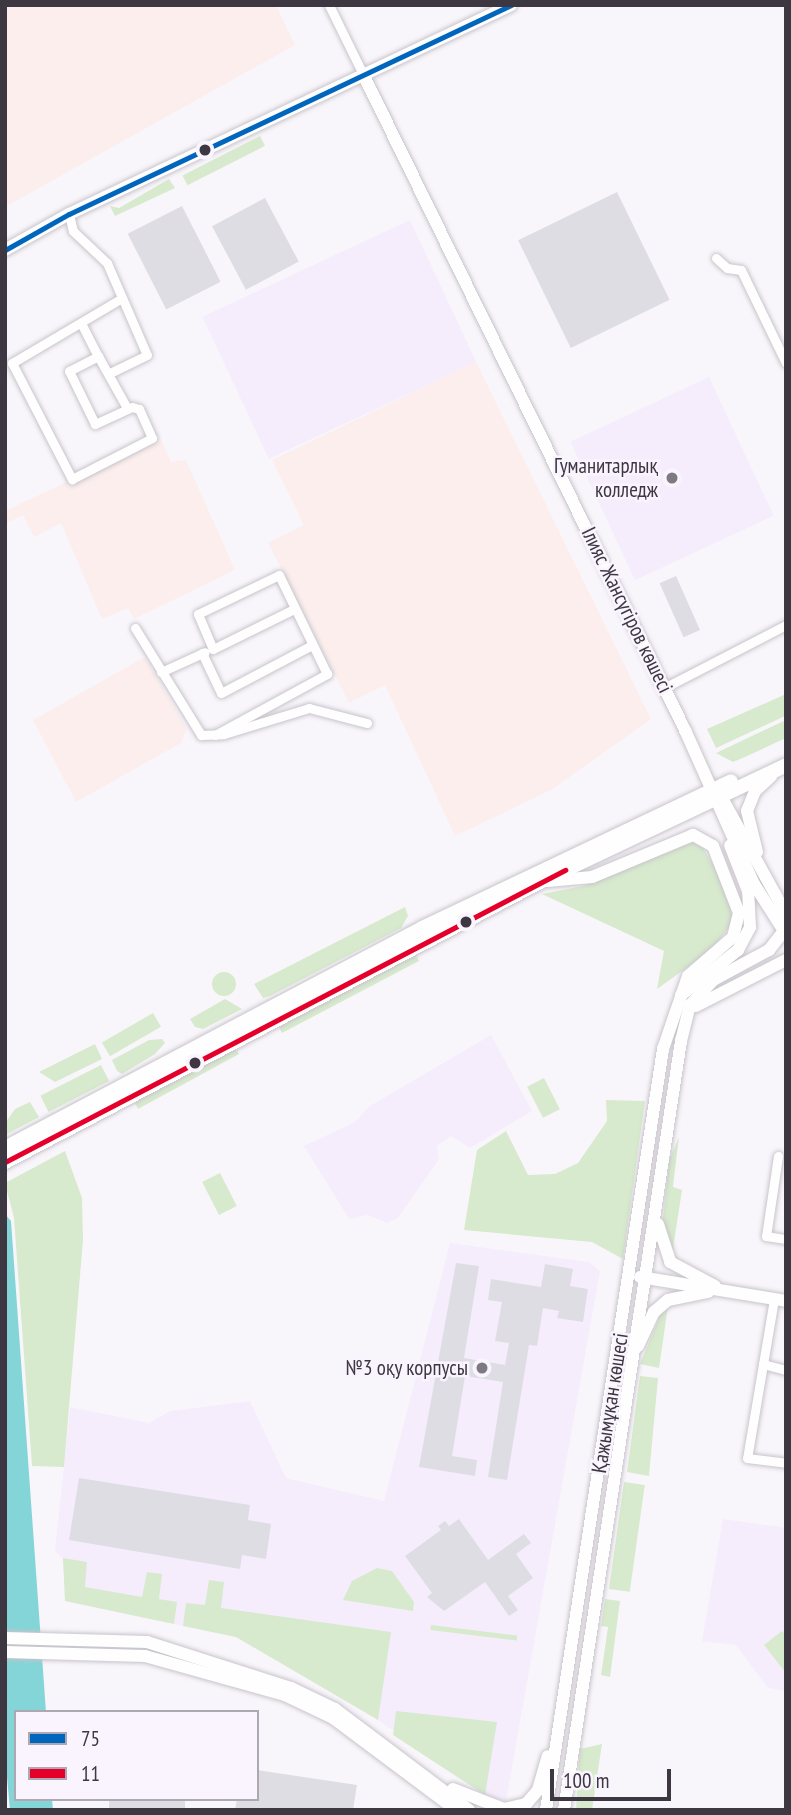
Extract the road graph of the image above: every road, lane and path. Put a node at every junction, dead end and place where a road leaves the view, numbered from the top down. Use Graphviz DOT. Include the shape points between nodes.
graph roads {
  1 [pos="329,5"];
  2 [pos="511,5"];
  3 [pos="364,76"];
  4 [pos="69,214"];
  5 [pos="5,250"];
  6 [pos="716,258"];
  7 [pos="122,298"];
  8 [pos="81,323"];
  9 [pos="98,356"];
  10 [pos="786,363"];
  11 [pos="110,373"];
  12 [pos="127,408"];
  13 [pos="294,610"];
  14 [pos="786,625"];
  15 [pos="135,628"];
  16 [pos="312,645"];
  17 [pos="213,649"];
  18 [pos="202,653"];
  19 [pos="161,672"];
  20 [pos="664,688"];
  21 [pos="367,723"];
  22 [pos="215,734"];
  23 [pos="786,754"];
  24 [pos="786,766"];
  25 [pos="715,794"];
  26 [pos="730,833"];
  27 [pos="762,873"];
  28 [pos="540,882"];
  29 [pos="786,914"];
  30 [pos="785,930"];
  31 [pos="786,960"];
  32 [pos="712,981"];
  33 [pos="677,998"];
  34 [pos="685,1020"];
  35 [pos="5,1149"];
  36 [pos="778,1156"];
  37 [pos="5,1161"];
  38 [pos="656,1213"];
  39 [pos="786,1239"];
  40 [pos="629,1275"];
  41 [pos="646,1279"];
  42 [pos="723,1291"];
  43 [pos="780,1300"];
  44 [pos="635,1349"];
  45 [pos="763,1364"];
  46 [pos="786,1370"];
  47 [pos="786,1463"];
  48 [pos="5,1638"];
  49 [pos="5,1652"];
  50 [pos="563,1708"];
  51 [pos="421,1771"];
  52 [pos="456,1810"];
  53 [pos="470,1810"];
  54 [pos="546,1810"];
  55 [pos="566,1810"];
  1 -- 3 [label="street, Ілияс Жансүгіров көшесі"];
  2 -- 3 [label="main road"];
  3 -- 4 [label="main road"];
  3 -- 20 [label="main road, Ілияс Жансүгіров көшесі"];
  4 -- 5 [label="main road"];
  4 -- 7 [label="street" via="73,231 107,263"];
  6 -- 10 [label="street" via="741,270"];
  7 -- 8 [label="street"];
  7 -- 11 [label="street" via="147,355"];
  8 -- 9 [label="street"];
  8 -- 12 [label="street" via="12,363 72,479 152,438 139,409"];
  9 -- 11 [label="street"];
  9 -- 12 [label="street" via="69,371 95,424"];
  11 -- 12 [label="street"];
  13 -- 16 [label="street"];
  13 -- 17 [label="street"];
  13 -- 17 [label="street" via="279,575 198,614"];
  14 -- 20 [label="street"];
  15 -- 19 [label="street"];
  16 -- 18 [label="street" via="221,693"];
  16 -- 22 [label="street" via="327,674"];
  17 -- 18 [label="street"];
  18 -- 19 [label="street"];
  19 -- 22 [label="street" via="201,735"];
  20 -- 25 [label="main road, Ілияс Жансүгіров көшесі"];
  21 -- 22 [label="street" via="309,708"];
  23 -- 25 [label="main road"];
  24 -- 25 [label="main road"];
  24 -- 27 [label="main road" via="755,791 747,811"];
  25 -- 26 [label="main road"];
  25 -- 27 [label="main road"];
  25 -- 28 [label="main road"];
  25 -- 35 [label="main road" via="422,928"];
  26 -- 30 [label="main road" via="769,912"];
  26 -- 33 [label="main road" via="730,848 751,906 750,927 738,950"];
  27 -- 29 [label="main road"];
  28 -- 33 [label="main road, Қажымұқан көшесі" via="592,877 681,838 705,838 738,902 737,926 726,944 688,976"];
  28 -- 37 [label="main road"];
  30 -- 32 [label="main road" via="769,950"];
  31 -- 34 [label="main road" via="704,999"];
  32 -- 33 [label="main road"];
  32 -- 34 [label="main road" via="690,1005"];
  33 -- 40 [label="main road, Қажымұқан көшесі" via="663,1052"];
  34 -- 38 [label="main road, Қажымұқан көшесі"];
  36 -- 39 [label="street" via="766,1236"];
  38 -- 41 [label="main road, Қажымұқан көшесі"];
  38 -- 42 [label="main road" via="670,1262"];
  40 -- 41 [label="main road"];
  40 -- 50 [label="main road, Қажымұқан көшесі"];
  41 -- 42 [label="main road"];
  41 -- 44 [label="main road, Қажымұқан көшесі"];
  42 -- 43 [label="main road"];
  42 -- 44 [label="main road" via="668,1300 654,1312"];
  43 -- 45 [label="street"];
  44 -- 55 [label="main road, Қажымұқан көшесі"];
  45 -- 46 [label="street"];
  45 -- 47 [label="street" via="747,1458"];
  48 -- 51 [label="main road" via="96,1637 181,1649 335,1709"];
  49 -- 52 [label="main road" via="95,1651 178,1663 309,1705"];
  50 -- 51 [label="main road" via="538,1790 526,1804 505,1810 474,1801"];
  50 -- 54 [label="main road, Қажымұқан көшесі"];
  51 -- 53 [label="main road"];
}
